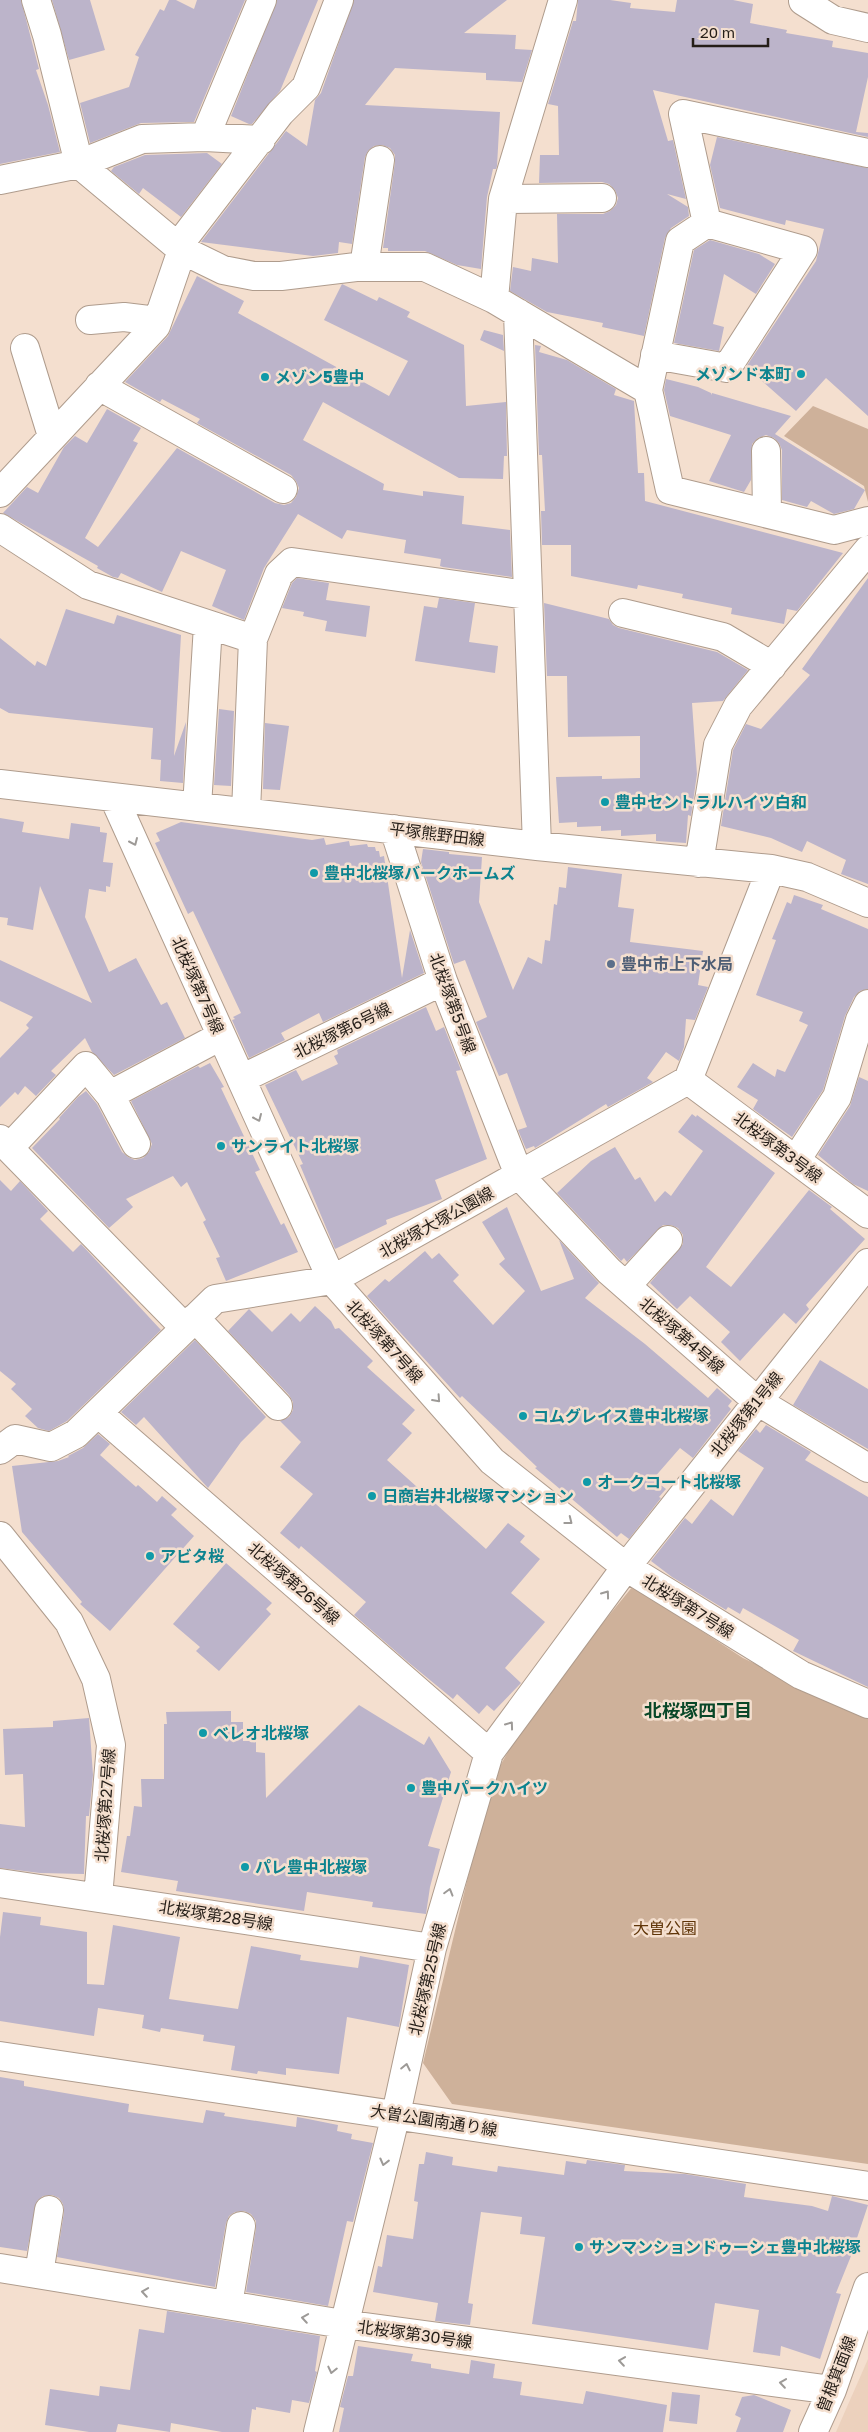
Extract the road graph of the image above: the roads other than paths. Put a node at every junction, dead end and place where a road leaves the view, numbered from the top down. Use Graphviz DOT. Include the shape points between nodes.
graph roads {
  1 [pos="36,0"];
  2 [pos="262,0"];
  3 [pos="339,0"];
  4 [pos="563,0"];
  5 [pos="802,0"];
  6 [pos="868,28"];
  7 [pos="205,137"];
  8 [pos="261,140"];
  9 [pos="868,153"];
  10 [pos="380,160"];
  11 [pos="79,164"];
  12 [pos="0,180"];
  13 [pos="602,198"];
  14 [pos="503,199"];
  15 [pos="707,223"];
  16 [pos="180,248"];
  17 [pos="364,267"];
  18 [pos="494,299"];
  19 [pos="518,313"];
  20 [pos="90,320"];
  21 [pos="157,321"];
  22 [pos="25,348"];
  23 [pos="655,355"];
  24 [pos="99,386"];
  25 [pos="648,390"];
  26 [pos="52,436"];
  27 [pos="766,451"];
  28 [pos="283,489"];
  29 [pos="0,493"];
  30 [pos="767,514"];
  31 [pos="868,521"];
  32 [pos="0,528"];
  33 [pos="868,550"];
  34 [pos="527,595"];
  35 [pos="623,613"];
  36 [pos="208,625"];
  37 [pos="253,639"];
  38 [pos="772,666"];
  39 [pos="8,788"];
  40 [pos="114,798"];
  41 [pos="197,807"];
  42 [pos="246,812"];
  43 [pos="394,829"];
  44 [pos="537,846"];
  45 [pos="699,862"];
  46 [pos="771,870"];
  47 [pos="868,903"];
  48 [pos="442,981"];
  49 [pos="868,1004"];
  50 [pos="221,1036"];
  51 [pos="241,1080"];
  52 [pos="688,1080"];
  53 [pos="110,1096"];
  54 [pos="5,1144"];
  55 [pos="136,1144"];
  56 [pos="796,1160"];
  57 [pos="519,1175"];
  58 [pos="868,1214"];
  59 [pos="668,1240"];
  60 [pos="868,1263"];
  61 [pos="332,1280"];
  62 [pos="626,1286"];
  63 [pos="190,1323"];
  64 [pos="757,1401"];
  65 [pos="278,1406"];
  66 [pos="98,1413"];
  67 [pos="2,1442"];
  68 [pos="868,1468"];
  69 [pos="0,1536"];
  70 [pos="626,1567"];
  71 [pos="868,1704"];
  72 [pos="489,1753"];
  73 [pos="0,1883"];
  74 [pos="98,1897"];
  75 [pos="432,1948"];
  76 [pos="0,2056"];
  77 [pos="396,2114"];
  78 [pos="868,2186"];
  79 [pos="49,2210"];
  80 [pos="241,2226"];
  81 [pos="0,2268"];
  82 [pos="39,2274"];
  83 [pos="868,2287"];
  84 [pos="228,2305"];
  85 [pos="343,2324"];
  86 [pos="832,2390"];
  87 [pos="318,2432"];
  88 [pos="813,2432"];
  1 -- 11 [label="street"];
  2 -- 7 [label="street"];
  3 -- 8 [label="street" via="306,87"];
  4 -- 14 [label="street"];
  5 -- 6 [label="street" via="833,20"];
  7 -- 8 [label="street"];
  7 -- 11 [label="street" via="142,139"];
  8 -- 16 [label="street"];
  9 -- 15 [label="street" via="684,114"];
  10 -- 17 [label="street"];
  11 -- 12 [label="street"];
  11 -- 16 [label="street"];
  13 -- 14 [label="street"];
  14 -- 18 [label="street"];
  15 -- 23 [label="street" via="680,241"];
  15 -- 23 [label="street" via="803,250 727,368"];
  16 -- 17 [label="street" via="223,270 254,276"];
  16 -- 21 [label="street"];
  17 -- 18 [label="street" via="425,267"];
  18 -- 19 [label="street"];
  19 -- 25 [label="street"];
  19 -- 34 [label="street"];
  20 -- 21 [label="street" via="124,317"];
  21 -- 24 [label="street" via="156,326"];
  22 -- 26 [label="street"];
  23 -- 25 [label="street"];
  24 -- 26 [label="street"];
  24 -- 28 [label="street"];
  25 -- 30 [label="street" via="670,490"];
  26 -- 29 [label="street"];
  27 -- 30 [label="street"];
  30 -- 31 [label="street" via="834,530"];
  32 -- 36 [label="street" via="88,585"];
  33 -- 38 [label="street"];
  34 -- 37 [label="street" via="292,562 279,574"];
  34 -- 44 [label="street"];
  35 -- 38 [label="street" via="722,637"];
  36 -- 37 [label="street"];
  36 -- 41 [label="street"];
  37 -- 42 [label="street"];
  38 -- 45 [label="street" via="738,706 718,745"];
  39 -- 40 [label="street, 平塚熊野田線"];
  40 -- 41 [label="street, 平塚熊野田線"];
  40 -- 50 [label="street, 北桜塚第7号線, one-way"];
  41 -- 42 [label="street, 平塚熊野田線"];
  42 -- 43 [label="street, 平塚熊野田線"];
  43 -- 44 [label="street, 平塚熊野田線"];
  43 -- 48 [label="street, 北桜塚第5号線"];
  44 -- 45 [label="street, 平塚熊野田線"];
  45 -- 46 [label="street, 平塚熊野田線"];
  46 -- 47 [label="street, 平塚熊野田線" via="807,877"];
  46 -- 52 [label="street"];
  48 -- 51 [label="street, 北桜塚第6号線"];
  48 -- 57 [label="street, 北桜塚第5号線"];
  49 -- 56 [label="street" via="836,1096"];
  50 -- 51 [label="street, 北桜塚第7号線"];
  50 -- 53 [label="street"];
  51 -- 61 [label="street, 北桜塚第7号線, one-way"];
  52 -- 56 [label="street, 北桜塚第3号線"];
  52 -- 57 [label="street, 北桜塚大塚公園線"];
  53 -- 54 [label="street" via="86,1066"];
  53 -- 55 [label="street"];
  54 -- 63 [label="street"];
  56 -- 58 [label="street, 北桜塚第3号線"];
  57 -- 61 [label="street, 北桜塚大塚公園線"];
  57 -- 62 [label="street, 北桜塚第4号線"];
  59 -- 62 [label="street"];
  60 -- 64 [label="street, 北桜塚第1号線"];
  61 -- 63 [label="street, 北桜塚大塚公園線" via="215,1299"];
  61 -- 70 [label="street, 北桜塚第7号線, one-way" via="492,1461"];
  62 -- 64 [label="street, 北桜塚第4号線"];
  63 -- 65 [label="street"];
  63 -- 66 [label="street, 北桜塚大塚公園線"];
  64 -- 68 [label="street, 北桜塚第4号線"];
  64 -- 70 [label="street, 北桜塚第1号線"];
  66 -- 67 [label="street, 北桜塚大塚公園線" via="76,1434 51,1447 15,1439"];
  66 -- 72 [label="street, 北桜塚第26号線"];
  69 -- 74 [label="street, 北桜塚第27号線" via="69,1622 96,1679 111,1745"];
  70 -- 71 [label="street, 北桜塚第7号線" via="801,1675"];
  72 -- 70 [label="street, 北桜塚第25号線, one-way"];
  75 -- 72 [label="street, 北桜塚第25号線, one-way"];
  73 -- 74 [label="street, 北桜塚第28号線"];
  74 -- 75 [label="street, 北桜塚第28号線"];
  77 -- 75 [label="street, 北桜塚第25号線, one-way"];
  76 -- 77 [label="street, 大曽公園南通り線"];
  77 -- 78 [label="street, 大曽公園南通り線"];
  77 -- 85 [label="street, 北桜塚第25号線, one-way"];
  79 -- 82 [label="street"];
  80 -- 84 [label="street"];
  81 -- 82 [label="street, 北桜塚第30号線"];
  84 -- 82 [label="street, 北桜塚第30号線, one-way"];
  83 -- 86 [label="street, 曽根箕面線"];
  85 -- 84 [label="street, 北桜塚第30号線, one-way"];
  86 -- 85 [label="street, 北桜塚第30号線, one-way"];
  85 -- 87 [label="street, 北桜塚第25号線, one-way"];
  86 -- 88 [label="street, 曽根箕面線"];
}
